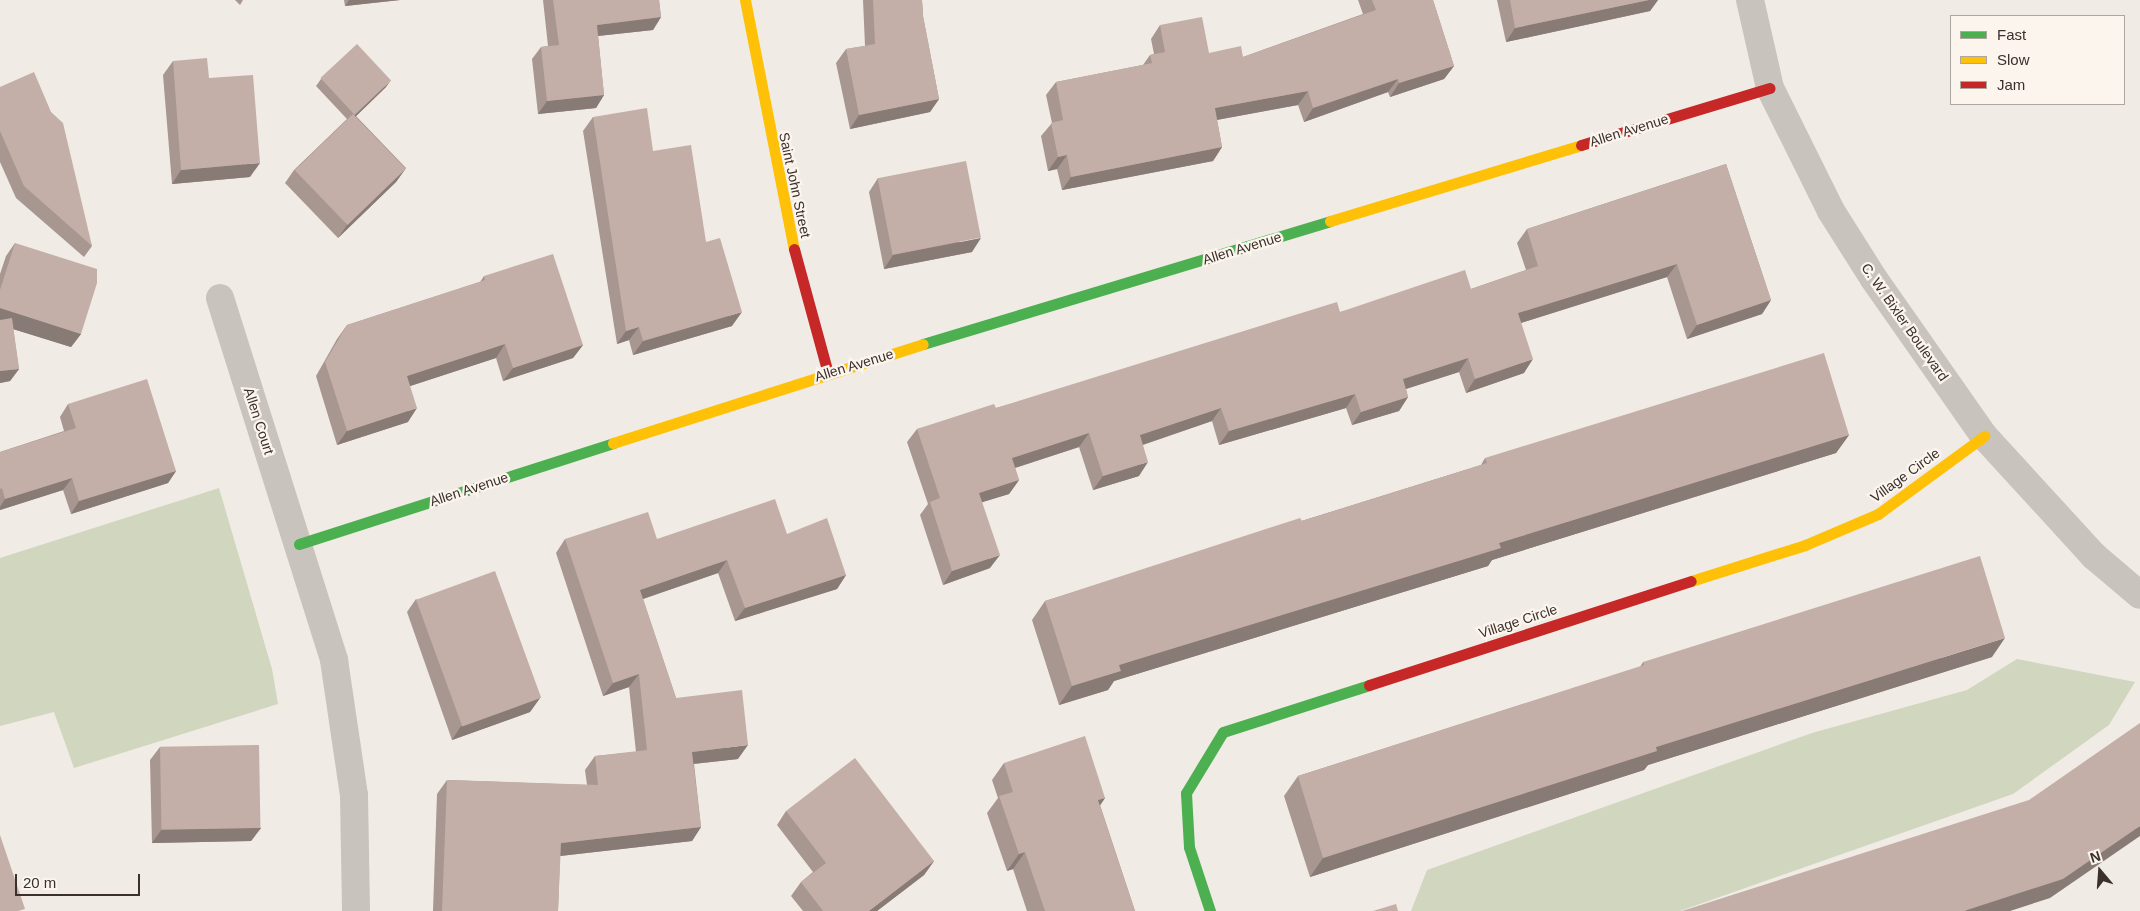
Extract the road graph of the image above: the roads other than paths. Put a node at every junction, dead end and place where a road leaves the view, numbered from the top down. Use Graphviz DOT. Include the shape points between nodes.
graph roads {
  1 [pos="745,0"];
  2 [pos="1750,0"];
  3 [pos="1770,88"];
  4 [pos="220,298"];
  5 [pos="828,373"];
  6 [pos="1984,436"];
  7 [pos="299,544"];
  8 [pos="2140,595"];
  9 [pos="356,911"];
  10 [pos="1210,911"];
  1 -- 5 [label="street, Saint John Street" via="786,222"];
  2 -- 3 [label="street, C. W. Bixler Boulevard"];
  3 -- 5 [label="street, Allen Avenue"];
  3 -- 6 [label="street, C. W. Bixler Boulevard" via="1831,211 1874,279"];
  4 -- 7 [label="street, Allen Court"];
  5 -- 7 [label="street, Allen Avenue"];
  6 -- 8 [label="street, C. W. Bixler Boulevard" via="2094,556"];
  6 -- 10 [label="street, Village Circle" via="1878,514 1805,545 1224,732 1186,792 1189,847"];
  7 -- 9 [label="street" via="335,670 354,795"];
}
